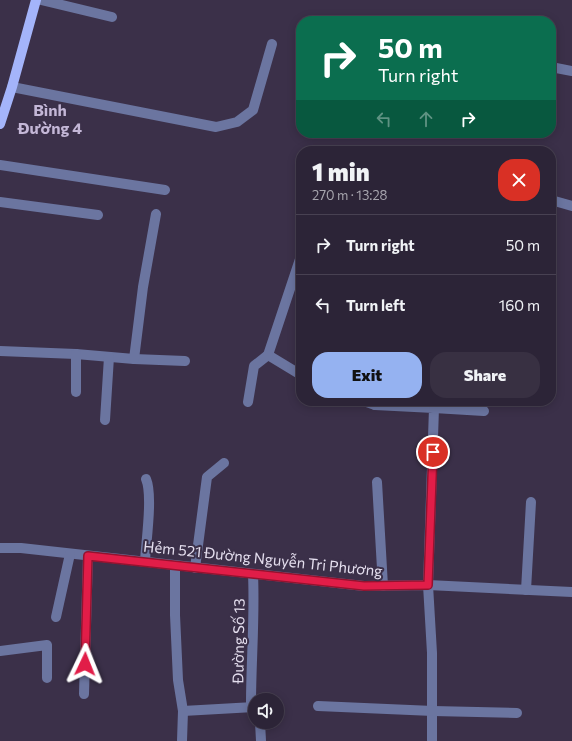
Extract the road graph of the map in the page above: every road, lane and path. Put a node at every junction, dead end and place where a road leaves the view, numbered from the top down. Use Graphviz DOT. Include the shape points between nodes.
graph roads {
  1 [pos="36,0"];
  2 [pos="40,0"];
  3 [pos="112,17"];
  4 [pos="272,44"];
  5 [pos="556,68"];
  6 [pos="572,71"];
  7 [pos="12,87"];
  8 [pos="0,124"];
  9 [pos="0,165"];
  10 [pos="165,190"];
  11 [pos="556,201"];
  12 [pos="0,202"];
  13 [pos="572,206"];
  14 [pos="156,214"];
  15 [pos="98,215"];
  16 [pos="296,271"];
  17 [pos="0,351"];
  18 [pos="76,354"];
  19 [pos="268,355"];
  20 [pos="109,357"];
  21 [pos="134,359"];
  22 [pos="185,361"];
  23 [pos="296,372"];
  24 [pos="76,392"];
  25 [pos="248,402"];
  26 [pos="410,406"];
  27 [pos="434,408"];
  28 [pos="484,411"];
  29 [pos="105,420"];
  30 [pos="224,463"];
  31 [pos="146,479"];
  32 [pos="377,482"];
  33 [pos="531,502"];
  34 [pos="0,548"];
  35 [pos="70,554"];
  36 [pos="88,556"];
  37 [pos="145,562"];
  38 [pos="175,566"];
  39 [pos="195,568"];
  40 [pos="253,574"];
  41 [pos="428,585"];
  42 [pos="383,586"];
  43 [pos="526,590"];
  44 [pos="572,592"];
  45 [pos="56,617"];
  46 [pos="0,651"];
  47 [pos="47,678"];
  48 [pos="251,693"];
  49 [pos="84,694"];
  50 [pos="318,706"];
  51 [pos="248,708"];
  52 [pos="183,711"];
  53 [pos="433,712"];
  54 [pos="517,713"];
  55 [pos="260,729"];
  56 [pos="182,741"];
  57 [pos="261,741"];
  58 [pos="432,741"];
  1 -- 7 [label="main road"];
  2 -- 3 [label="street"];
  4 -- 7 [label="street" via="253,110 237,122 216,126"];
  5 -- 6 [label="street"];
  7 -- 8 [label="main road"];
  9 -- 10 [label="street"];
  11 -- 13 [label="street"];
  12 -- 15 [label="street"];
  14 -- 21 [label="street"];
  16 -- 19 [label="street"];
  17 -- 18 [label="street"];
  18 -- 20 [label="street"];
  18 -- 24 [label="street"];
  19 -- 23 [label="street"];
  19 -- 25 [label="street" via="254,366"];
  20 -- 21 [label="street"];
  20 -- 29 [label="street"];
  21 -- 22 [label="street"];
  26 -- 27 [label="street"];
  27 -- 28 [label="street"];
  27 -- 41 [label="street"];
  30 -- 39 [label="street" via="207,477"];
  31 -- 37 [label="street" via="149,497"];
  32 -- 42 [label="street"];
  33 -- 43 [label="street"];
  34 -- 35 [label="street, Hẻm 521 Đường Nguyễn Tri Phương"];
  35 -- 36 [label="street, Hẻm 521 Đường Nguyễn Tri Phương"];
  35 -- 45 [label="street"];
  36 -- 37 [label="street, Hẻm 521 Đường Nguyễn Tri Phương"];
  36 -- 49 [label="street"];
  37 -- 38 [label="street, Hẻm 521 Đường Nguyễn Tri Phương"];
  38 -- 39 [label="street, Hẻm 521 Đường Nguyễn Tri Phương"];
  38 -- 52 [label="street" via="178,680"];
  39 -- 40 [label="street, Hẻm 521 Đường Nguyễn Tri Phương"];
  40 -- 42 [label="street, Hẻm 521 Đường Nguyễn Tri Phương"];
  40 -- 48 [label="street, Đường Số 13"];
  41 -- 42 [label="street, Hẻm 521 Đường Nguyễn Tri Phương"];
  41 -- 43 [label="street, Hẻm 521 Đường Nguyễn Tri Phương"];
  41 -- 53 [label="street"];
  43 -- 44 [label="street, Hẻm 521 Đường Nguyễn Tri Phương"];
  46 -- 47 [label="street" via="47,645"];
  50 -- 53 [label="street"];
  51 -- 52 [label="street"];
  52 -- 56 [label="street"];
  53 -- 54 [label="street"];
  53 -- 58 [label="street"];
  55 -- 57 [label="street"];
}
